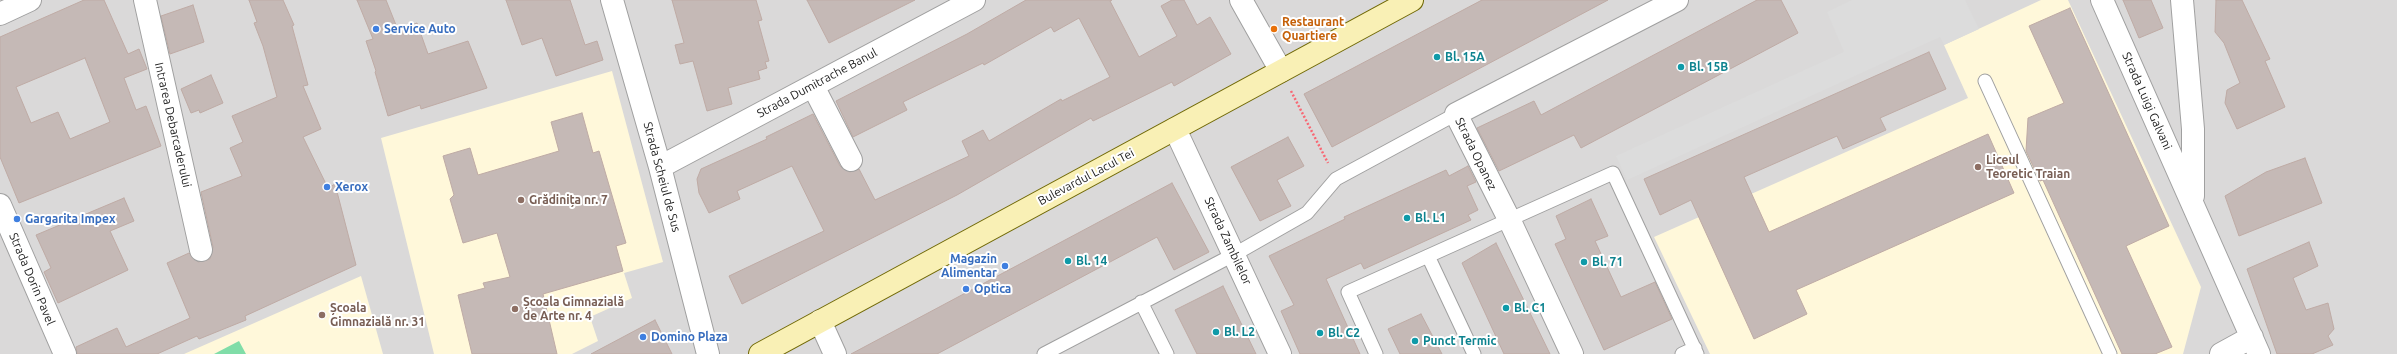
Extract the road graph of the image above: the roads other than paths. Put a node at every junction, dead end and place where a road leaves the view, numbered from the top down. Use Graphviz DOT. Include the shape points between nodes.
graph roads {
  1 [pos="30,0"];
  2 [pos="145,0"];
  3 [pos="612,0"];
  4 [pos="974,0"];
  5 [pos="1241,0"];
  6 [pos="1412,0"];
  7 [pos="1677,0"];
  8 [pos="2102,0"];
  9 [pos="2182,0"];
  10 [pos="0,14"];
  11 [pos="1281,71"];
  12 [pos="1985,81"];
  13 [pos="813,86"];
  14 [pos="1456,114"];
  15 [pos="1175,129"];
  16 [pos="851,160"];
  17 [pos="660,167"];
  18 [pos="2193,203"];
  19 [pos="0,205"];
  20 [pos="1509,219"];
  21 [pos="201,250"];
  22 [pos="1235,254"];
  23 [pos="1428,256"];
  24 [pos="1141,302"];
  25 [pos="820,321"];
  26 [pos="2255,346"];
  27 [pos="1696,351"];
  28 [pos="65,354"];
  29 [pos="708,354"];
  30 [pos="760,354"];
  31 [pos="835,354"];
  32 [pos="1044,354"];
  33 [pos="1167,354"];
  34 [pos="1280,354"];
  35 [pos="1376,354"];
  36 [pos="1474,354"];
  37 [pos="1572,354"];
  38 [pos="1682,354"];
  39 [pos="2110,354"];
  40 [pos="2220,354"];
  1 -- 10 [label="street"];
  2 -- 21 [label="street, Intrarea Debarcaderului"];
  3 -- 17 [label="street, Strada Scheiul de Sus"];
  4 -- 13 [label="street, Strada Dumitrache Banul"];
  5 -- 11 [label="street"];
  6 -- 11 [label="main road, Bulevardul Lacul Tei"];
  7 -- 14 [label="street, Strada Opanez"];
  8 -- 18 [label="street, Strada Luigi Galvani"];
  9 -- 18 [label="street, Strada Luigi Galvani" via="2193,129"];
  11 -- 15 [label="main road, Bulevardul Lacul Tei"];
  12 -- 39 [label="lane"];
  13 -- 16 [label="street"];
  13 -- 17 [label="street, Strada Dumitrache Banul"];
  14 -- 20 [label="street, Strada Opanez"];
  14 -- 22 [label="lane" via="1336,179 1307,214"];
  15 -- 22 [label="street, Strada Zambilelor"];
  15 -- 25 [label="main road, Bulevardul Lacul Tei"];
  17 -- 29 [label="street, Strada Scheiul de Sus"];
  18 -- 26 [label="street, Strada Luigi Galvani"];
  19 -- 28 [label="street, Strada Dorin Pavel"];
  20 -- 23 [label="lane"];
  20 -- 27 [label="lane" via="1613,173"];
  20 -- 37 [label="street, Strada Opanez"];
  22 -- 24 [label="lane"];
  22 -- 34 [label="street, Strada Zambilelor"];
  23 -- 35 [label="lane" via="1348,292"];
  23 -- 36 [label="lane"];
  24 -- 32 [label="lane"];
  24 -- 33 [label="lane"];
  25 -- 30 [label="main road, Bulevardul Lacul Tei"];
  25 -- 31 [label="street"];
  26 -- 40 [label="street, Strada Luigi Galvani"];
  27 -- 38 [label="lane"];
}
